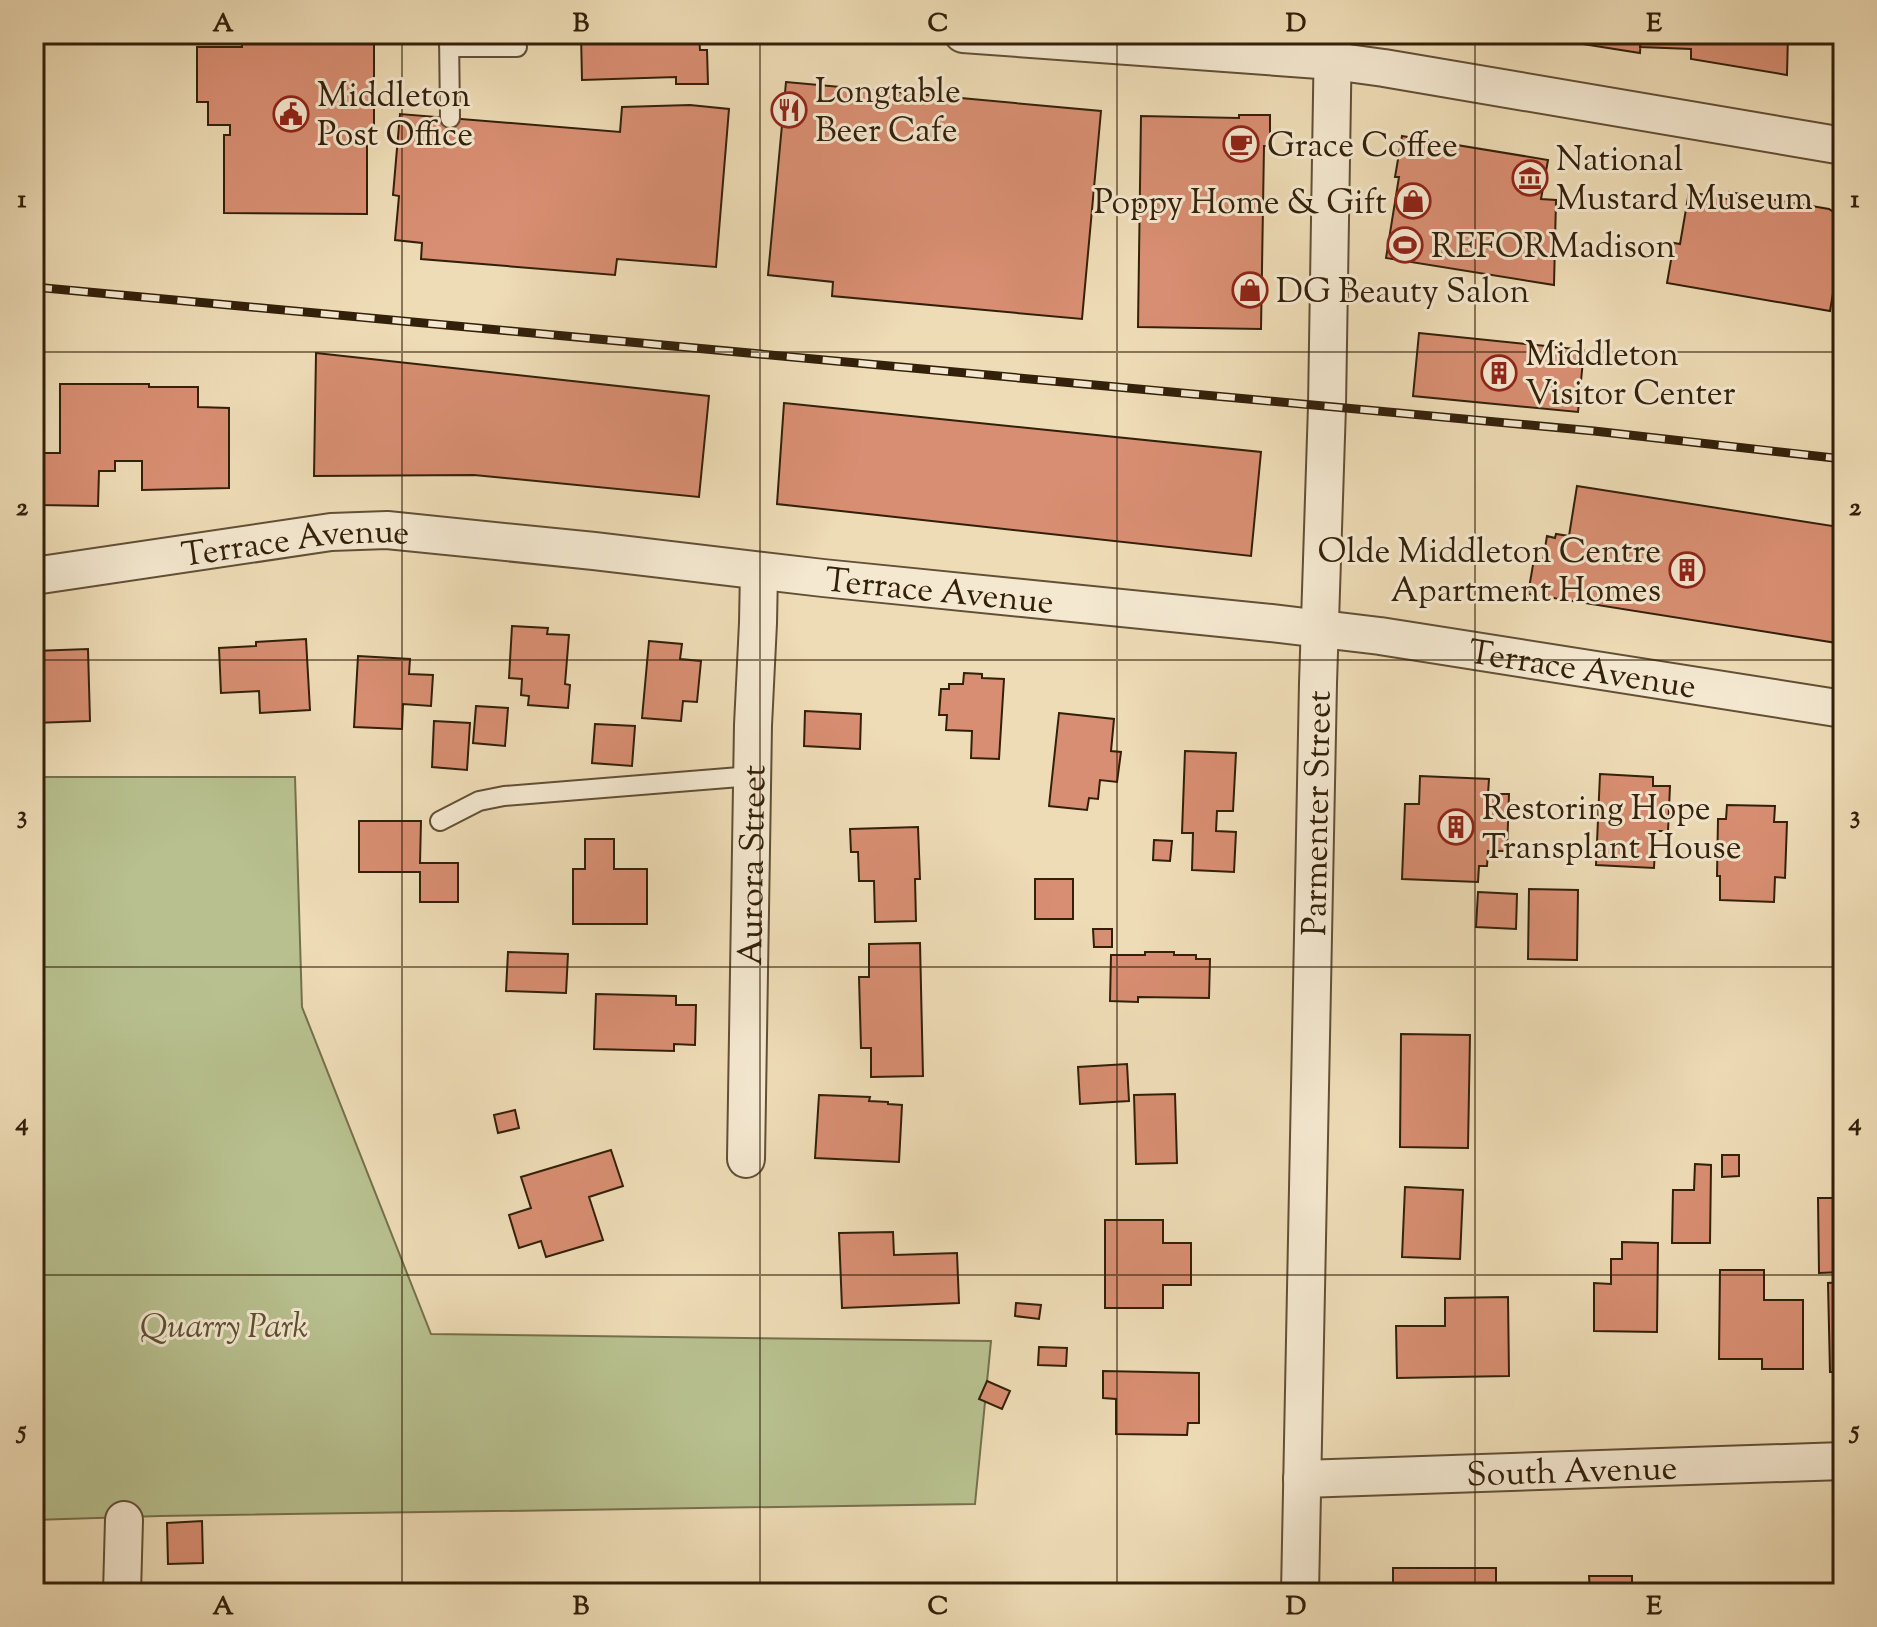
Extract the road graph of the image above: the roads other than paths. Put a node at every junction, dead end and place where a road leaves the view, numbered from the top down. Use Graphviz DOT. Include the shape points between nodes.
graph roads {
  1 [pos="963,34"];
  2 [pos="449,41"];
  3 [pos="517,47"];
  4 [pos="1333,48"];
  5 [pos="450,118"];
  6 [pos="1843,146"];
  7 [pos="759,571"];
  8 [pos="34,576"];
  9 [pos="1320,629"];
  10 [pos="1843,709"];
  11 [pos="752,776"];
  12 [pos="440,821"];
  13 [pos="746,1159"];
  14 [pos="1843,1461"];
  15 [pos="1302,1479"];
  16 [pos="124,1520"];
  17 [pos="122,1593"];
  18 [pos="1300,1593"];
  1 -- 4 [label="street"];
  2 -- 3 [label="lane"];
  2 -- 5 [label="lane"];
  4 -- 6 [label="street" via="1384,68"];
  4 -- 9 [label="street, Parmenter Street"];
  7 -- 8 [label="street, Terrace Avenue" via="387,530 331,532"];
  7 -- 9 [label="street, Terrace Avenue"];
  7 -- 11 [label="street, Aurora Street"];
  9 -- 10 [label="street, Terrace Avenue"];
  9 -- 15 [label="street, Parmenter Street"];
  11 -- 12 [label="lane" via="504,796 479,801"];
  11 -- 13 [label="street, Aurora Street"];
  14 -- 15 [label="street, South Avenue"];
  15 -- 18 [label="street, Parmenter Street"];
  16 -- 17 [label="street"];
}
